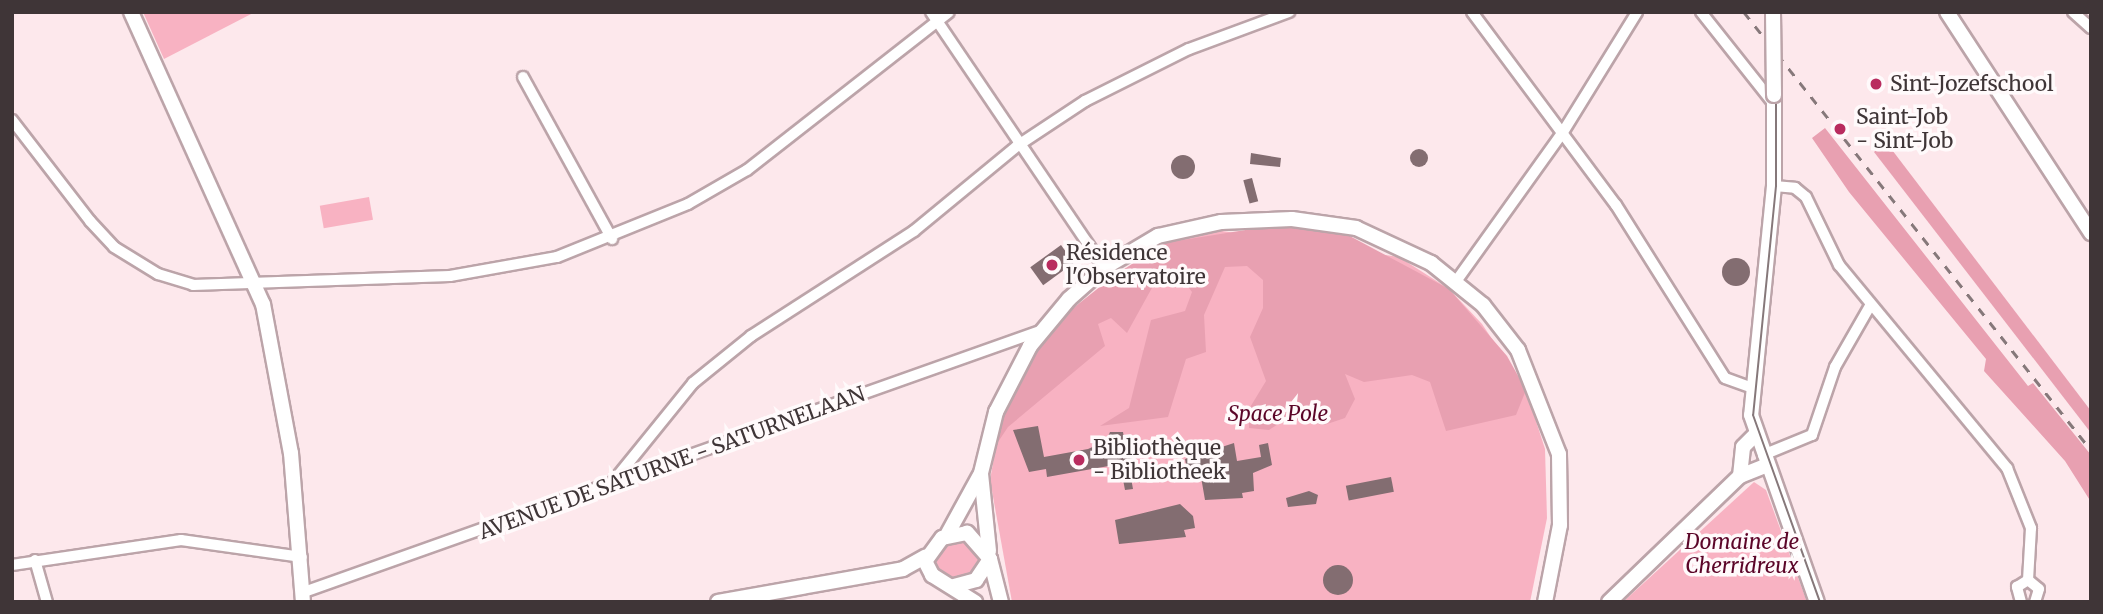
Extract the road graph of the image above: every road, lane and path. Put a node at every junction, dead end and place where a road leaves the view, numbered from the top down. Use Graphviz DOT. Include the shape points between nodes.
graph roads {
  1 [pos="131,12"];
  2 [pos="949,12"];
  3 [pos="1289,12"];
  4 [pos="1472,12"];
  5 [pos="1637,12"];
  6 [pos="1701,12"];
  7 [pos="1773,12"];
  8 [pos="1947,12"];
  9 [pos="2073,12"];
  10 [pos="934,17"];
  11 [pos="2091,28"];
  12 [pos="523,77"];
  13 [pos="1774,99"];
  14 [pos="12,120"];
  15 [pos="1563,132"];
  16 [pos="1017,146"];
  17 [pos="1774,186"];
  18 [pos="2091,233"];
  19 [pos="612,239"];
  20 [pos="1104,268"];
  21 [pos="1457,280"];
  22 [pos="256,284"];
  23 [pos="1870,306"];
  24 [pos="1040,331"];
  25 [pos="1752,388"];
  26 [pos="1755,435"];
  27 [pos="1765,460"];
  28 [pos="981,473"];
  29 [pos="1740,476"];
  30 [pos="608,488"];
  31 [pos="947,535"];
  32 [pos="990,555"];
  33 [pos="926,556"];
  34 [pos="302,557"];
  35 [pos="35,560"];
  36 [pos="12,565"];
  37 [pos="903,569"];
  38 [pos="928,572"];
  39 [pos="2028,580"];
  40 [pos="954,586"];
  41 [pos="303,597"];
  42 [pos="2018,599"];
  43 [pos="47,602"];
  44 [pos="718,602"];
  45 [pos="975,602"];
  46 [pos="1001,602"];
  47 [pos="1545,602"];
  48 [pos="1609,602"];
  49 [pos="1817,602"];
  50 [pos="2006,602"];
  51 [pos="2035,602"];
  1 -- 22 [label="street"];
  2 -- 10 [label="street"];
  3 -- 16 [label="street" via="1189,49 1085,101"];
  4 -- 15 [label="street"];
  5 -- 15 [label="street"];
  6 -- 13 [label="street" via="1756,89"];
  7 -- 13 [label="street, bridge"];
  8 -- 18 [label="street"];
  9 -- 11 [label="street"];
  10 -- 16 [label="street"];
  10 -- 19 [label="street" via="747,170"];
  12 -- 19 [label="street"];
  13 -- 17 [label="street"];
  14 -- 22 [label="street" via="90,221 137,264 193,285"];
  15 -- 21 [label="street"];
  15 -- 25 [label="street" via="1681,299 1725,378"];
  16 -- 20 [label="street"];
  16 -- 30 [label="street" via="914,231 751,336 693,383"];
  17 -- 23 [label="street" via="1795,188 1806,197 1839,265"];
  17 -- 25 [label="street"];
  19 -- 22 [label="street" via="450,276"];
  20 -- 21 [label="street" via="1158,236 1190,227 1292,219 1377,235"];
  20 -- 24 [label="street"];
  21 -- 47 [label="street" via="1518,350 1559,454 1560,525"];
  22 -- 34 [label="street" via="283,393"];
  23 -- 27 [label="street" via="1840,357 1812,435"];
  23 -- 39 [label="street" via="2015,481 2031,528"];
  24 -- 28 [label="street" via="996,412"];
  24 -- 30 [label="street, AVENUE DE SATURNE - SATURNELAAN"];
  25 -- 26 [label="street"];
  26 -- 27 [label="street"];
  26 -- 29 [label="street" via="1743,447"];
  27 -- 29 [label="street"];
  27 -- 49 [label="street"];
  28 -- 31 [label="street"];
  28 -- 32 [label="street"];
  29 -- 48 [label="street"];
  30 -- 41 [label="street, AVENUE DE SATURNE - SATURNELAAN"];
  31 -- 32 [label="street" via="974,536"];
  31 -- 33 [label="street"];
  32 -- 40 [label="street" via="976,579"];
  32 -- 46 [label="street"];
  33 -- 37 [label="street"];
  33 -- 38 [label="street"];
  34 -- 35 [label="street" via="181,540"];
  34 -- 41 [label="street"];
  35 -- 36 [label="street"];
  35 -- 43 [label="street"];
  37 -- 38 [label="street"];
  37 -- 44 [label="street"];
  38 -- 40 [label="street"];
  39 -- 42 [label="street"];
  39 -- 51 [label="street" via="2039,589"];
  40 -- 45 [label="street"];
  42 -- 50 [label="street"];
}
